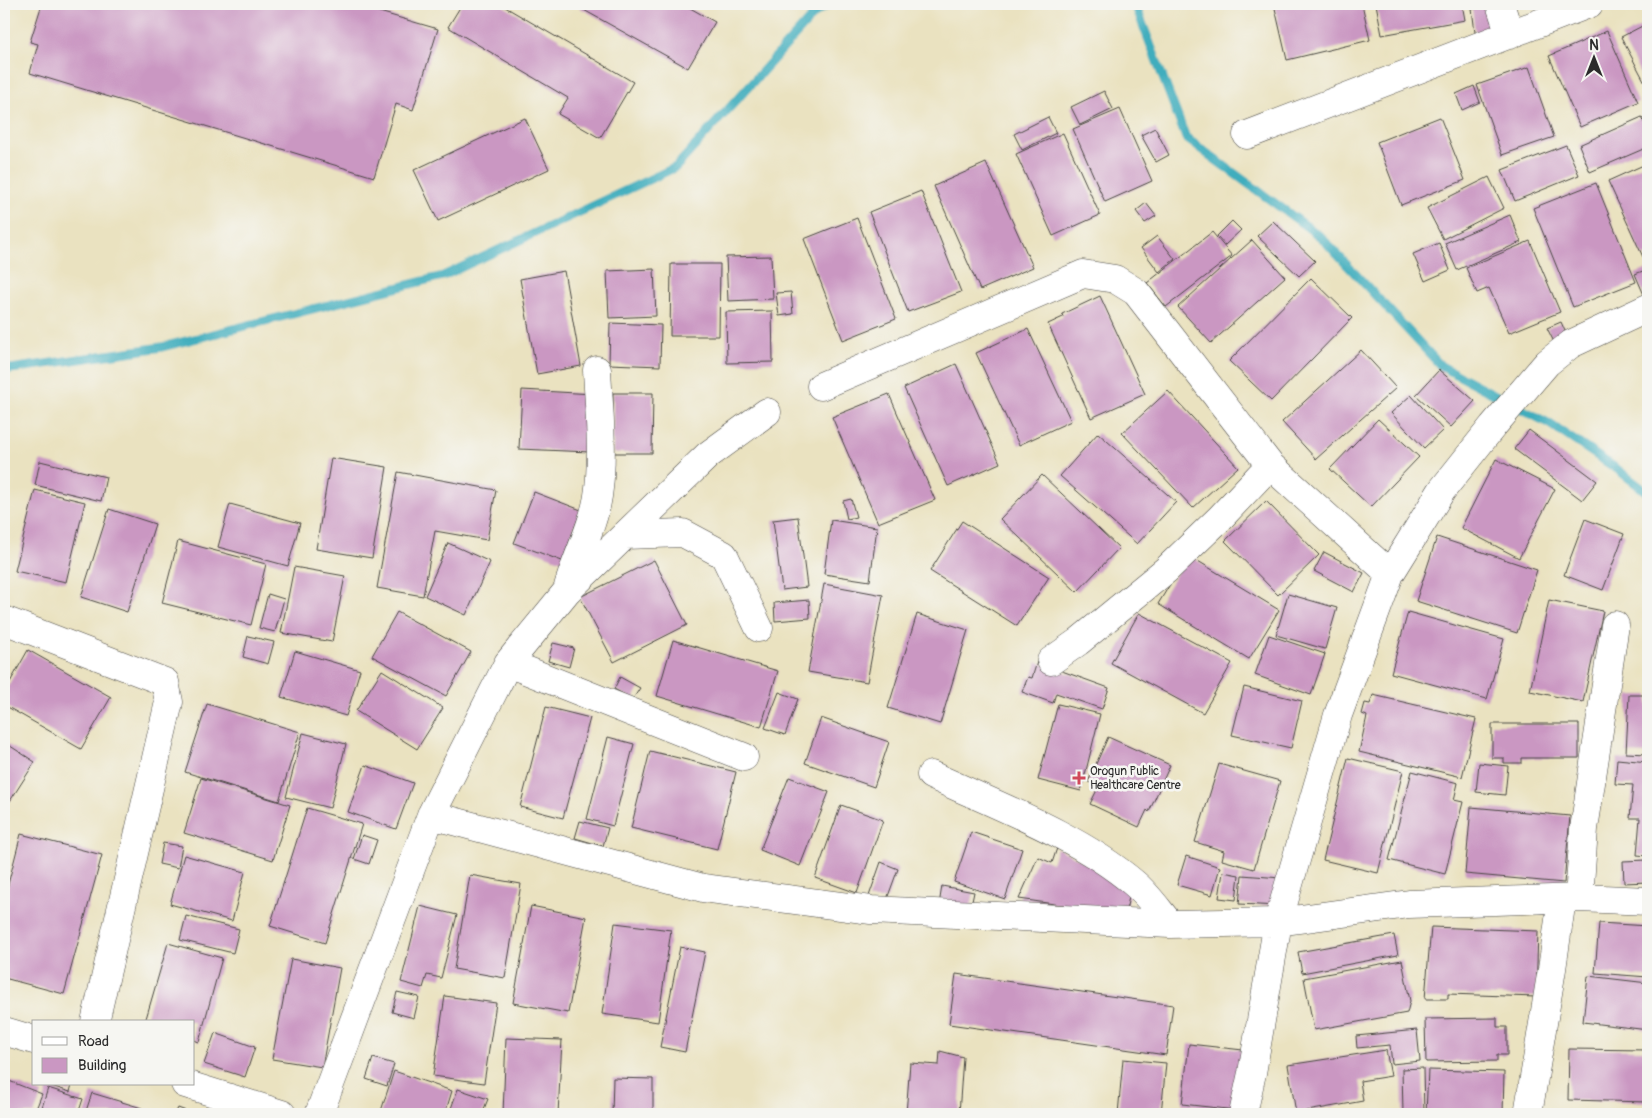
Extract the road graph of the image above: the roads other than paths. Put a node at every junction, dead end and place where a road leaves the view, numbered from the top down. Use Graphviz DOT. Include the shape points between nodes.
graph roads {
  1 [pos="1500,4"];
  2 [pos="1589,4"];
  3 [pos="1510,35"];
  4 [pos="1247,135"];
  5 [pos="1648,308"];
  6 [pos="597,370"];
  7 [pos="821,386"];
  8 [pos="767,412"];
  9 [pos="1270,465"];
  10 [pos="625,535"];
  11 [pos="1390,574"];
  12 [pos="567,591"];
  13 [pos="4,620"];
  14 [pos="1615,625"];
  15 [pos="758,628"];
  16 [pos="1051,661"];
  17 [pos="508,663"];
  18 [pos="744,757"];
  19 [pos="931,775"];
  20 [pos="432,815"];
  21 [pos="1570,898"];
  22 [pos="1648,900"];
  23 [pos="1278,922"];
  24 [pos="1170,924"];
  25 [pos="96,1020"];
  26 [pos="4,1031"];
  27 [pos="32,1039"];
  28 [pos="191,1086"];
  29 [pos="282,1114"];
  30 [pos="319,1114"];
  31 [pos="1243,1114"];
  32 [pos="1528,1114"];
  1 -- 3 [label="street"];
  2 -- 3 [label="street"];
  3 -- 4 [label="street"];
  5 -- 11 [label="street" via="1571,344 1548,363 1442,490"];
  6 -- 12 [label="street" via="598,497"];
  7 -- 9 [label="street" via="1083,274 1115,279 1136,292"];
  8 -- 10 [label="street" via="708,455"];
  9 -- 11 [label="street"];
  9 -- 16 [label="street" via="1166,570"];
  10 -- 12 [label="street"];
  10 -- 15 [label="street" via="683,533 724,556"];
  11 -- 23 [label="street" via="1338,715"];
  12 -- 17 [label="street"];
  13 -- 25 [label="street" via="165,682 170,702"];
  14 -- 21 [label="street" via="1584,829"];
  17 -- 18 [label="street"];
  17 -- 20 [label="street"];
  19 -- 24 [label="street" via="1106,860 1138,886"];
  20 -- 24 [label="street" via="703,888 871,910"];
  20 -- 30 [label="street"];
  21 -- 22 [label="street"];
  21 -- 23 [label="street" via="1409,904"];
  21 -- 32 [label="street" via="1552,969"];
  23 -- 24 [label="street"];
  23 -- 31 [label="street"];
  26 -- 27 [label="street"];
  28 -- 29 [label="street"];
}
